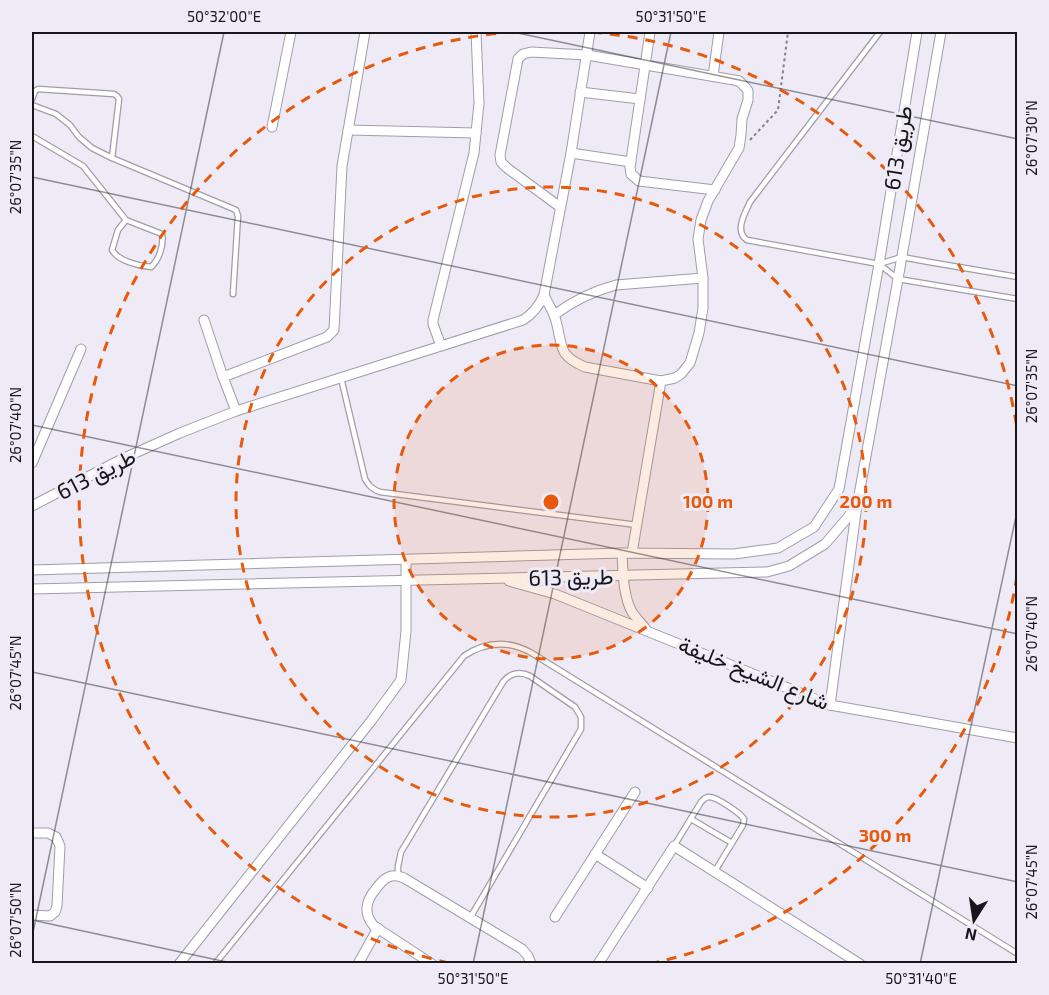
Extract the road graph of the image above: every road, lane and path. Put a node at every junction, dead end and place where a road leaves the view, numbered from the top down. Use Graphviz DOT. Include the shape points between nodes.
graph roads {
  1 [pos="291,32"];
  2 [pos="365,32"];
  3 [pos="474,32"];
  4 [pos="590,32"];
  5 [pos="650,32"];
  6 [pos="719,32"];
  7 [pos="788,32"];
  8 [pos="880,32"];
  9 [pos="917,32"];
  10 [pos="941,32"];
  11 [pos="586,55"];
  12 [pos="645,64"];
  13 [pos="713,76"];
  14 [pos="580,92"];
  15 [pos="32,99"];
  16 [pos="640,99"];
  17 [pos="32,105"];
  18 [pos="272,127"];
  19 [pos="348,130"];
  20 [pos="476,133"];
  21 [pos="32,136"];
  22 [pos="741,142"];
  23 [pos="571,153"];
  24 [pos="112,158"];
  25 [pos="631,162"];
  26 [pos="715,190"];
  27 [pos="560,207"];
  28 [pos="126,220"];
  29 [pos="902,257"];
  30 [pos="879,264"];
  31 [pos="1017,277"];
  32 [pos="704,278"];
  33 [pos="898,279"];
  34 [pos="233,294"];
  35 [pos="543,295"];
  36 [pos="1017,299"];
  37 [pos="554,315"];
  38 [pos="204,320"];
  39 [pos="441,346"];
  40 [pos="81,349"];
  41 [pos="223,377"];
  42 [pos="341,378"];
  43 [pos="661,381"];
  44 [pos="236,411"];
  45 [pos="32,463"];
  46 [pos="859,495"];
  47 [pos="32,506"];
  48 [pos="637,525"];
  49 [pos="627,553"];
  50 [pos="406,560"];
  51 [pos="32,570"];
  52 [pos="623,575"];
  53 [pos="498,578"];
  54 [pos="406,580"];
  55 [pos="32,589"];
  56 [pos="646,630"];
  57 [pos="830,705"];
  58 [pos="1017,738"];
  59 [pos="635,792"];
  60 [pos="691,819"];
  61 [pos="32,833"];
  62 [pos="732,843"];
  63 [pos="674,846"];
  64 [pos="596,854"];
  65 [pos="715,871"];
  66 [pos="398,876"];
  67 [pos="648,888"];
  68 [pos="32,915"];
  69 [pos="555,917"];
  70 [pos="470,918"];
  71 [pos="378,928"];
  72 [pos="1017,954"];
  73 [pos="417,960"];
  74 [pos="179,963"];
  75 [pos="215,963"];
  76 [pos="358,963"];
  77 [pos="432,963"];
  78 [pos="531,963"];
  79 [pos="598,963"];
  80 [pos="860,963"];
  1 -- 18 [label="street"];
  2 -- 19 [label="street"];
  3 -- 20 [label="street" via="480,103"];
  4 -- 11 [label="street, طريق 613"];
  5 -- 12 [label="street"];
  6 -- 13 [label="street"];
  7 -- 22 [label="path" via="778,110 748,142"];
  8 -- 30 [label="lane" via="750,202 741,231 747,240"];
  9 -- 30 [label="street, طريق 613"];
  10 -- 29 [label="street, طريق 613"];
  11 -- 12 [label="street"];
  11 -- 14 [label="street, طريق 613"];
  11 -- 27 [label="street" via="531,52 518,59 500,155 507,168"];
  12 -- 13 [label="street"];
  12 -- 16 [label="street"];
  13 -- 22 [label="street" via="739,81 746,87 748,100"];
  14 -- 16 [label="street"];
  14 -- 23 [label="street, طريق 613"];
  15 -- 24 [label="lane" via="38,89 117,96"];
  16 -- 25 [label="street"];
  17 -- 24 [label="lane" via="56,114 93,148"];
  19 -- 20 [label="street"];
  19 -- 41 [label="street" via="342,165 334,330 327,338"];
  20 -- 39 [label="street" via="433,320"];
  21 -- 28 [label="lane" via="83,166"];
  22 -- 26 [label="street"];
  23 -- 25 [label="street"];
  23 -- 27 [label="street, طريق 613"];
  24 -- 34 [label="lane" via="236,210"];
  25 -- 26 [label="street" via="631,174 639,181"];
  26 -- 32 [label="street" via="699,230"];
  27 -- 35 [label="street, طريق 613"];
  28 -- 28 [label="lane" via="162,234 164,240 151,267 115,255 111,249"];
  29 -- 30 [label="lane"];
  29 -- 31 [label="lane"];
  29 -- 33 [label="street, طريق 613"];
  30 -- 33 [label="lane"];
  30 -- 49 [label="street, طريق 613" via="839,489 814,527 778,548 734,554"];
  32 -- 37 [label="street" via="616,285 590,293"];
  32 -- 43 [label="street" via="702,321 690,363 675,378"];
  33 -- 36 [label="lane"];
  33 -- 46 [label="street, طريق 613"];
  35 -- 37 [label="street"];
  35 -- 39 [label="street, طريق 613" via="537,308 523,320"];
  37 -- 43 [label="street" via="560,345 577,364"];
  38 -- 41 [label="street"];
  39 -- 42 [label="street, طريق 613"];
  40 -- 45 [label="street"];
  41 -- 44 [label="street"];
  42 -- 44 [label="street, طريق 613"];
  42 -- 48 [label="lane" via="365,479 375,490"];
  43 -- 48 [label="street"];
  44 -- 47 [label="street, طريق 613" via="124,458"];
  46 -- 52 [label="street, طريق 613" via="849,516 825,544 789,566 767,572"];
  46 -- 57 [label="street"];
  48 -- 49 [label="street"];
  49 -- 50 [label="street, طريق 613"];
  49 -- 52 [label="street"];
  50 -- 51 [label="street, طريق 613"];
  50 -- 54 [label="street"];
  52 -- 53 [label="street, طريق 613"];
  52 -- 56 [label="street" via="632,612"];
  53 -- 54 [label="street, طريق 613"];
  53 -- 56 [label="street, شارع الشيخ خليفة" via="555,594"];
  54 -- 55 [label="street, طريق 613"];
  54 -- 74 [label="street" via="401,680"];
  56 -- 57 [label="street, شارع الشيخ خليفة"];
  57 -- 58 [label="street, شارع الشيخ خليفة"];
  59 -- 64 [label="street"];
  60 -- 62 [label="lane"];
  60 -- 62 [label="lane" via="709,797 741,813 744,822"];
  60 -- 63 [label="lane"];
  61 -- 68 [label="street" via="48,833 56,837 60,846 56,912 50,916"];
  62 -- 65 [label="lane"];
  63 -- 65 [label="street"];
  63 -- 67 [label="street"];
  64 -- 67 [label="street"];
  64 -- 69 [label="street"];
  65 -- 80 [label="street"];
  66 -- 70 [label="street"];
  66 -- 70 [label="lane" via="401,852 502,682 514,674 530,676 575,706 581,717 581,729"];
  66 -- 71 [label="street" via="384,879 367,903 370,921"];
  67 -- 79 [label="street"];
  70 -- 78 [label="street" via="522,950"];
  71 -- 73 [label="street"];
  71 -- 76 [label="street"];
  72 -- 75 [label="lane" via="530,652 514,645 496,644 464,656"];
  73 -- 77 [label="street"];
}
